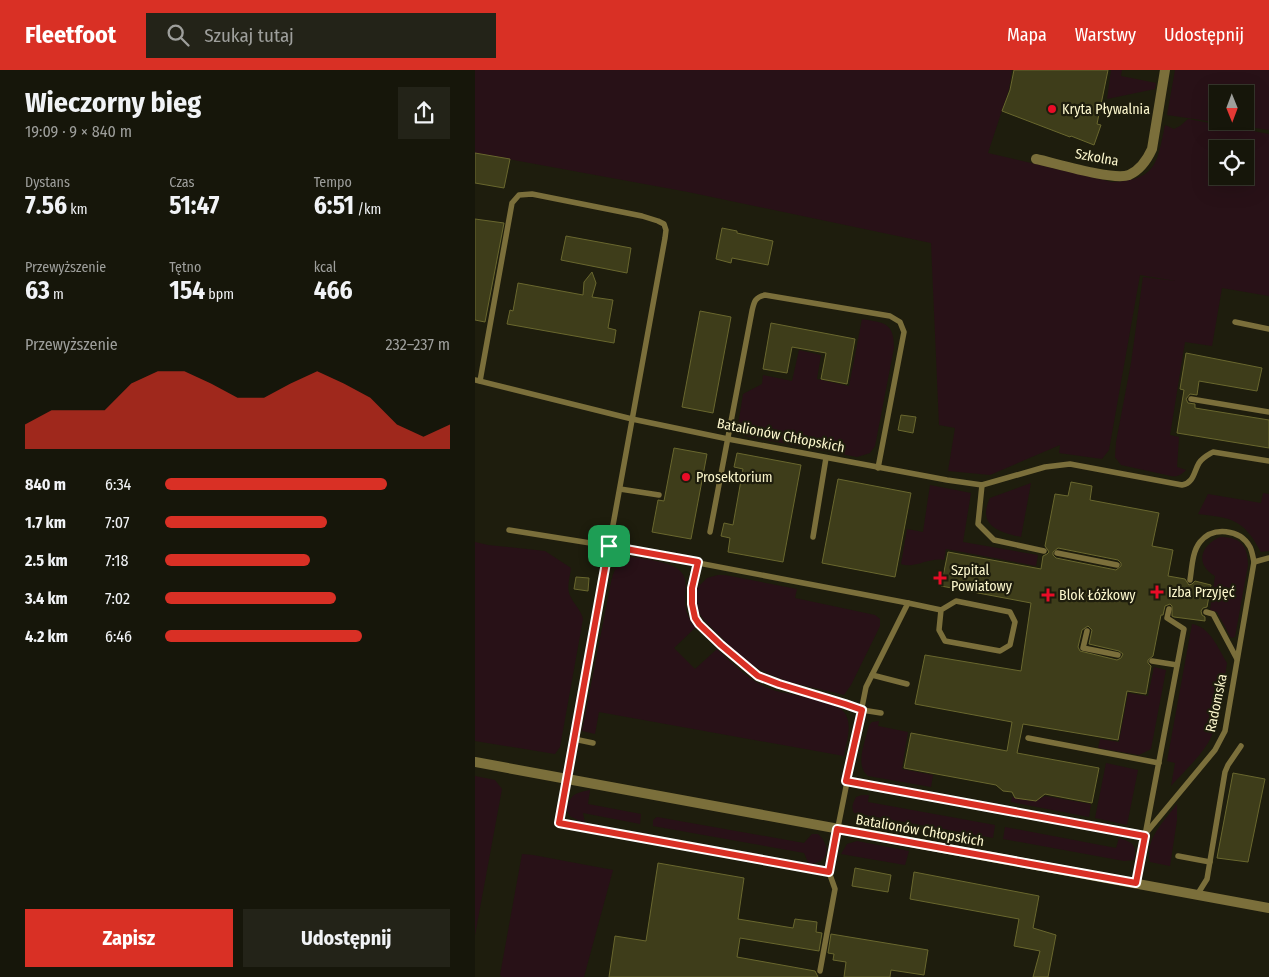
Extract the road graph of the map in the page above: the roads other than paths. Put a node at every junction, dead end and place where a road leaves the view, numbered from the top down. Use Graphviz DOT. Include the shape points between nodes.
graph roads {
  1 [pos="1165,70"];
  2 [pos="1036,159"];
  3 [pos="1235,322"];
  4 [pos="1269,329"];
  5 [pos="477,381"];
  6 [pos="1191,399"];
  7 [pos="1269,411"];
  8 [pos="632,419"];
  9 [pos="728,439"];
  10 [pos="826,458"];
  11 [pos="1269,461"];
  12 [pos="878,468"];
  13 [pos="982,485"];
  14 [pos="621,488"];
  15 [pos="659,495"];
  16 [pos="509,530"];
  17 [pos="710,532"];
  18 [pos="813,537"];
  19 [pos="609,546"];
  20 [pos="1044,551"];
  21 [pos="1057,553"];
  22 [pos="1269,558"];
  23 [pos="698,562"];
  24 [pos="1254,562"];
  25 [pos="1117,565"];
  26 [pos="1190,580"];
  27 [pos="908,603"];
  28 [pos="1169,609"];
  29 [pos="941,610"];
  30 [pos="1206,612"];
  31 [pos="1087,631"];
  32 [pos="1118,655"];
  33 [pos="1238,660"];
  34 [pos="1152,661"];
  35 [pos="1177,665"];
  36 [pos="872,675"];
  37 [pos="907,684"];
  38 [pos="862,710"];
  39 [pos="881,713"];
  40 [pos="1028,738"];
  41 [pos="574,739"];
  42 [pos="593,743"];
  43 [pos="1241,746"];
  44 [pos="475,762"];
  45 [pos="1159,763"];
  46 [pos="567,780"];
  47 [pos="846,781"];
  48 [pos="837,829"];
  49 [pos="1145,834"];
  50 [pos="1177,856"];
  51 [pos="1209,862"];
  52 [pos="829,872"];
  53 [pos="1136,883"];
  54 [pos="1197,895"];
  55 [pos="1269,908"];
  56 [pos="820,971"];
  1 -- 2 [label="street, Szkolna" via="1152,149 1136,171 1127,176 1112,176"];
  3 -- 4 [label="lane"];
  5 -- 8 [label="lane, Batalionów Chłopskich"];
  5 -- 8 [label="lane" via="513,203 519,195 532,194 642,216 664,224 666,230"];
  6 -- 7 [label="lane"];
  8 -- 9 [label="lane, Batalionów Chłopskich"];
  8 -- 14 [label="lane"];
  9 -- 10 [label="lane, Batalionów Chłopskich"];
  9 -- 12 [label="lane" via="752,311 759,296 890,316 901,322 903,332"];
  9 -- 17 [label="lane"];
  10 -- 12 [label="lane, Batalionów Chłopskich"];
  10 -- 18 [label="lane"];
  11 -- 13 [label="lane, Batalionów Chłopskich" via="1213,452 1200,461 1191,480 1182,485 1070,464 1045,467"];
  12 -- 13 [label="lane, Batalionów Chłopskich"];
  13 -- 20 [label="lane" via="978,524 994,540"];
  14 -- 15 [label="lane"];
  14 -- 19 [label="lane"];
  16 -- 19 [label="lane"];
  19 -- 23 [label="lane"];
  19 -- 41 [label="lane"];
  21 -- 25 [label="lane"];
  22 -- 24 [label="lane"];
  23 -- 27 [label="lane"];
  23 -- 38 [label="lane" via="692,604 695,618 709,637 758,676"];
  24 -- 26 [label="lane" via="1251,549 1244,540 1236,534 1215,532 1199,543"];
  24 -- 33 [label="lane, Radomska"];
  27 -- 29 [label="lane"];
  27 -- 36 [label="lane"];
  28 -- 35 [label="lane" via="1167,618 1184,629"];
  29 -- 29 [label="lane" via="956,601 1010,612 1015,622 1010,645 1000,651 945,641 939,630"];
  30 -- 33 [label="lane" via="1213,614"];
  31 -- 32 [label="lane" via="1083,648"];
  33 -- 49 [label="lane, Radomska" via="1222,739"];
  34 -- 35 [label="lane"];
  35 -- 45 [label="lane"];
  36 -- 37 [label="lane"];
  36 -- 38 [label="lane"];
  38 -- 39 [label="lane"];
  38 -- 47 [label="lane"];
  40 -- 45 [label="lane"];
  41 -- 42 [label="lane"];
  41 -- 46 [label="lane"];
  43 -- 51 [label="lane" via="1225,772"];
  44 -- 46 [label="street, Batalionów Chłopskich"];
  45 -- 49 [label="lane"];
  46 -- 48 [label="street, Batalionów Chłopskich"];
  46 -- 52 [label="lane" via="559,823"];
  47 -- 48 [label="lane"];
  47 -- 49 [label="lane"];
  48 -- 52 [label="lane"];
  48 -- 53 [label="street, Batalionów Chłopskich"];
  49 -- 53 [label="lane"];
  50 -- 51 [label="lane"];
  51 -- 54 [label="lane" via="1207,879"];
  52 -- 56 [label="lane" via="835,889"];
  53 -- 54 [label="street, Batalionów Chłopskich"];
  54 -- 55 [label="street, Batalionów Chłopskich"];
}
